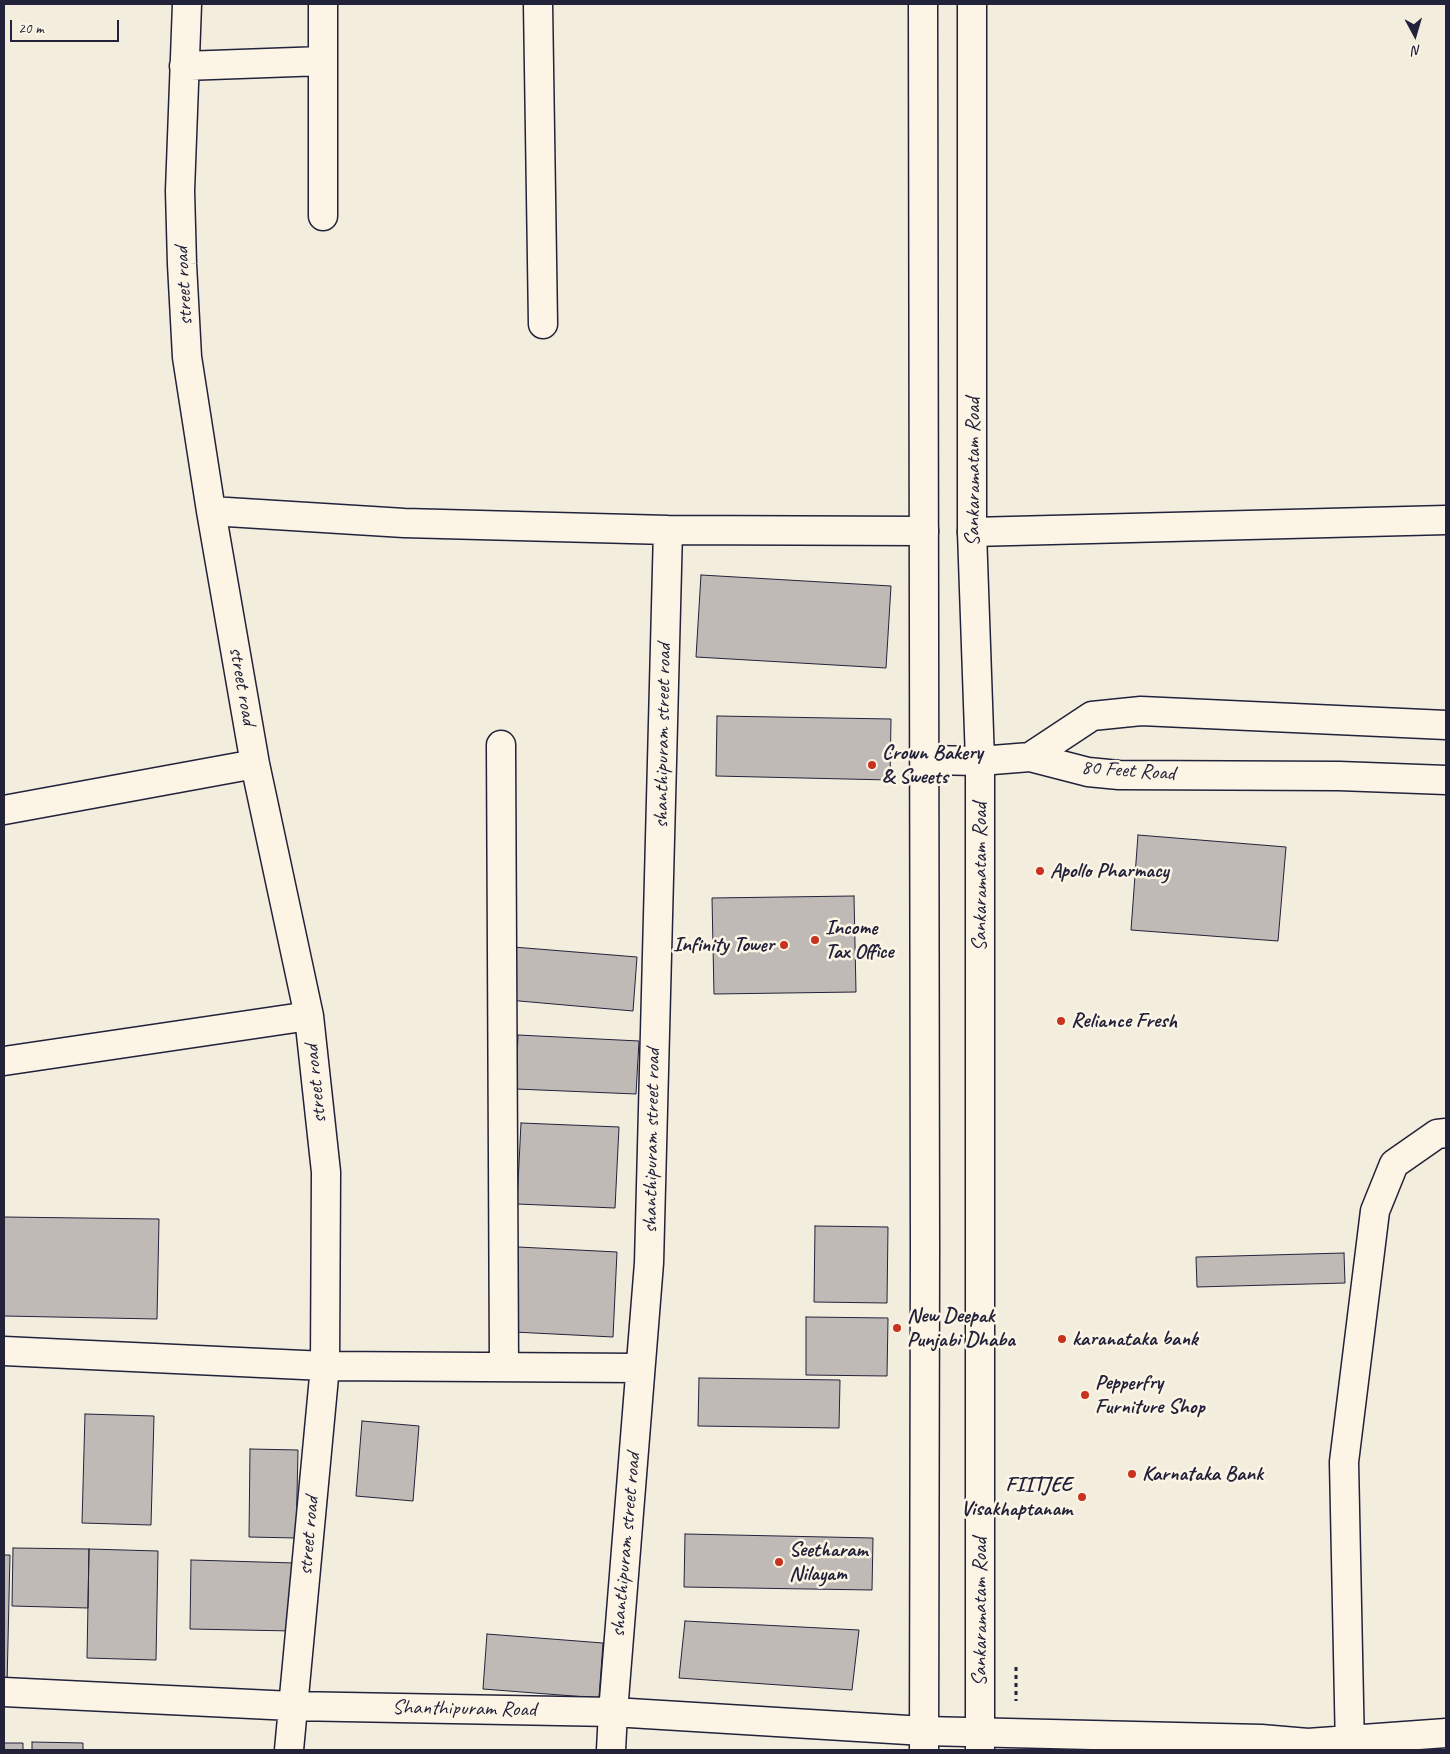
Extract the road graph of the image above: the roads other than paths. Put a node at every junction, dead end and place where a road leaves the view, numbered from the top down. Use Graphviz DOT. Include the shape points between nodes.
graph roads {
  1 [pos="187,4"];
  2 [pos="323,4"];
  3 [pos="538,4"];
  4 [pos="923,4"];
  5 [pos="972,4"];
  6 [pos="323,61"];
  7 [pos="184,66"];
  8 [pos="323,216"];
  9 [pos="543,324"];
  10 [pos="211,512"];
  11 [pos="1446,520"];
  12 [pos="668,530"];
  13 [pos="924,531"];
  14 [pos="972,532"];
  15 [pos="1446,725"];
  16 [pos="500,745"];
  17 [pos="1030,757"];
  18 [pos="924,760"];
  19 [pos="980,761"];
  20 [pos="255,764"];
  21 [pos="1446,780"];
  22 [pos="4,810"];
  23 [pos="309,1016"];
  24 [pos="4,1061"];
  25 [pos="1446,1133"];
  26 [pos="4,1351"];
  27 [pos="325,1366"];
  28 [pos="504,1367"];
  29 [pos="640,1368"];
  30 [pos="4,1692"];
  31 [pos="292,1706"];
  32 [pos="613,1712"];
  33 [pos="1446,1733"];
  34 [pos="924,1740"];
  35 [pos="980,1741"];
  36 [pos="1350,1745"];
  37 [pos="289,1750"];
  38 [pos="611,1750"];
  1 -- 7 [label="street, street road"];
  2 -- 6 [label="street"];
  3 -- 9 [label="street"];
  4 -- 13 [label="street"];
  5 -- 14 [label="street, Sankaramatam Road"];
  6 -- 7 [label="street"];
  6 -- 8 [label="street"];
  7 -- 10 [label="street, street road" via="180,190 187,348"];
  10 -- 12 [label="street" via="404,523"];
  10 -- 20 [label="street, street road"];
  11 -- 14 [label="street"];
  12 -- 13 [label="street"];
  12 -- 29 [label="street, shanthipuram street road" via="649,1263"];
  13 -- 18 [label="street"];
  14 -- 19 [label="street, Sankaramatam Road"];
  15 -- 17 [label="street, 80 Feet Road" via="1140,711 1092,716"];
  16 -- 28 [label="street"];
  17 -- 19 [label="street"];
  17 -- 21 [label="street, 80 Feet Road" via="1088,772 1119,775"];
  18 -- 19 [label="street"];
  18 -- 34 [label="street"];
  19 -- 35 [label="street, Sankaramatam Road"];
  20 -- 22 [label="street"];
  20 -- 23 [label="street, street road"];
  23 -- 24 [label="street"];
  23 -- 27 [label="street, street road" via="326,1172"];
  25 -- 36 [label="street" via="1437,1134 1394,1164 1375,1211 1344,1462"];
  26 -- 27 [label="street"];
  27 -- 28 [label="street"];
  27 -- 31 [label="street, street road"];
  28 -- 29 [label="street"];
  29 -- 32 [label="street, shanthipuram street road"];
  30 -- 31 [label="street, Shanthipuram Road"];
  31 -- 32 [label="street, Shanthipuram Road"];
  31 -- 37 [label="street, street road"];
  32 -- 34 [label="street, Shanthipuram Road"];
  32 -- 38 [label="street, shanthipuram street road"];
  33 -- 36 [label="street, Shanthipuram Road"];
  34 -- 35 [label="street, Shanthipuram Road"];
  35 -- 36 [label="street, Shanthipuram Road" via="1261,1739"];
}
